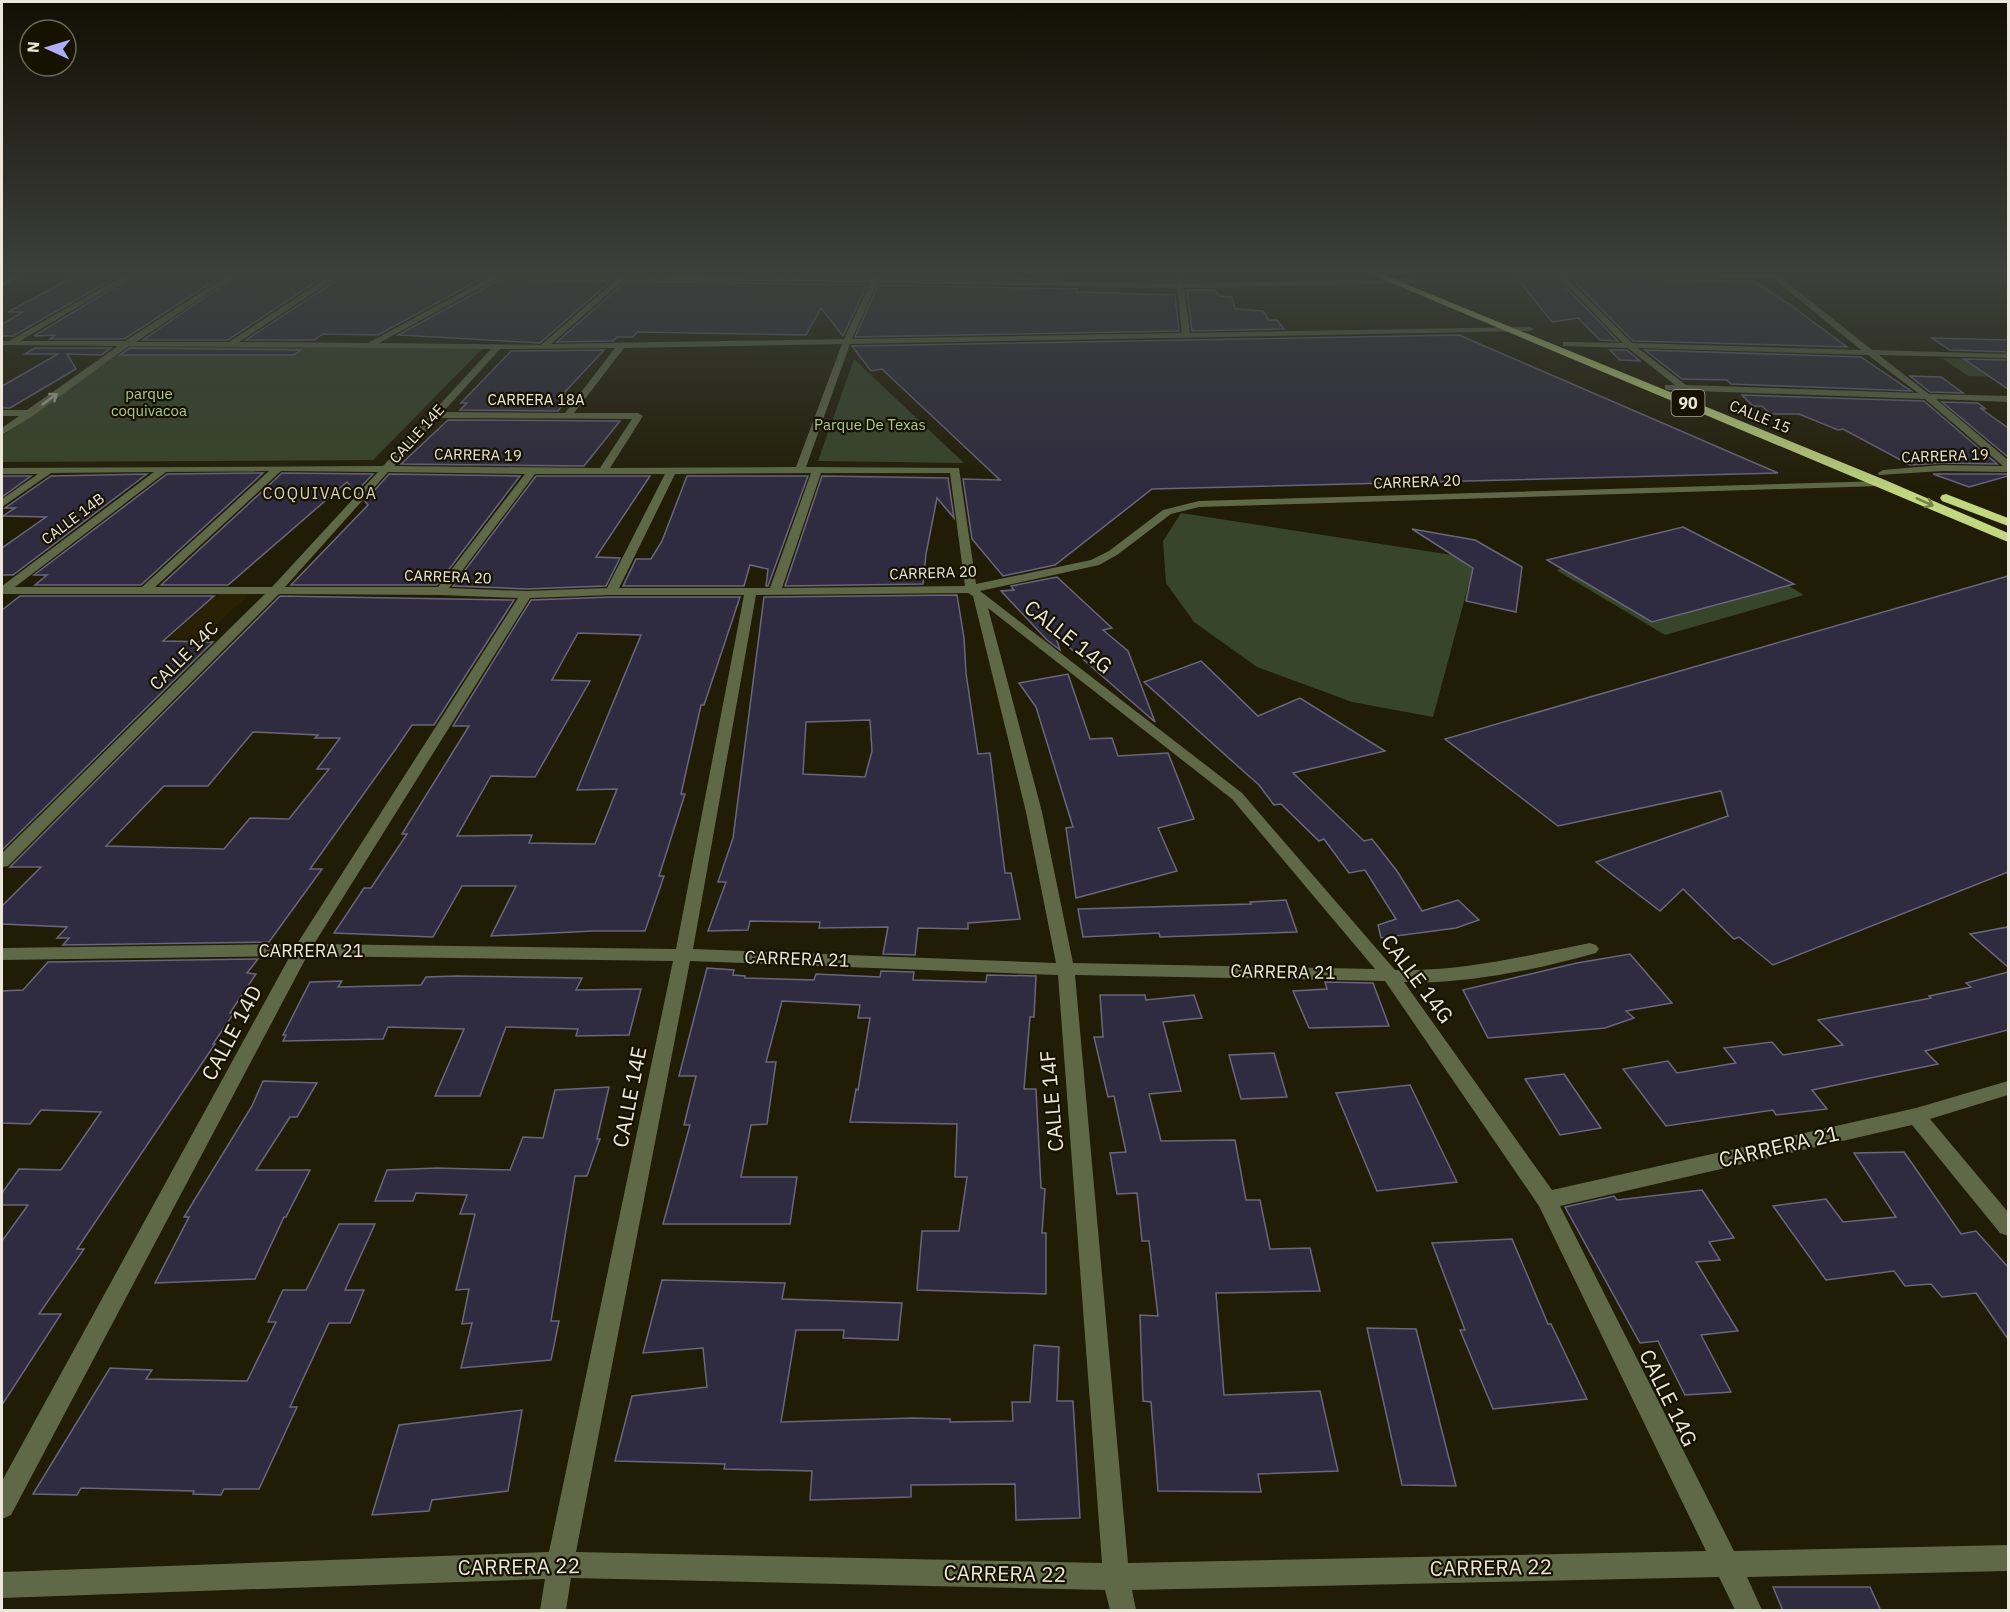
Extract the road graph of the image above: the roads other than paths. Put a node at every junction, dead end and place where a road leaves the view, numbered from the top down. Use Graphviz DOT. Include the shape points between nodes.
graph roads {
  1 [pos="124,346"];
  2 [pos="498,346"];
  3 [pos="508,346"];
  4 [pos="603,346"];
  5 [pos="621,346"];
  6 [pos="845,346"];
  7 [pos="1549,346"];
  8 [pos="1571,346"];
  9 [pos="1631,346"];
  10 [pos="1672,346"];
  11 [pos="1865,346"];
  12 [pos="543,347"];
  13 [pos="1873,352"];
  14 [pos="2008,356"];
  15 [pos="1668,387"];
  16 [pos="1683,387"];
  17 [pos="1928,396"];
  18 [pos="2008,399"];
  19 [pos="2,413"];
  20 [pos="31,413"];
  21 [pos="433,415"];
  22 [pos="568,415"];
  23 [pos="2,432"];
  24 [pos="2008,467"];
  25 [pos="278,468"];
  26 [pos="385,469"];
  27 [pos="163,470"];
  28 [pos="604,470"];
  29 [pos="672,470"];
  30 [pos="800,470"];
  31 [pos="817,470"];
  32 [pos="2,471"];
  33 [pos="48,471"];
  34 [pos="532,471"];
  35 [pos="1882,478"];
  36 [pos="2,504"];
  37 [pos="2008,522"];
  38 [pos="2008,538"];
  39 [pos="2,591"];
  40 [pos="144,591"];
  41 [pos="275,591"];
  42 [pos="441,591"];
  43 [pos="611,591"];
  44 [pos="775,591"];
  45 [pos="751,592"];
  46 [pos="975,593"];
  47 [pos="526,595"];
  48 [pos="2,862"];
  49 [pos="302,950"];
  50 [pos="1590,950"];
  51 [pos="2,954"];
  52 [pos="683,955"];
  53 [pos="1066,969"];
  54 [pos="1390,975"];
  55 [pos="2008,1088"];
  56 [pos="1916,1116"];
  57 [pos="1547,1200"];
  58 [pos="2008,1227"];
  59 [pos="2,1506"];
  60 [pos="2008,1558"];
  61 [pos="1724,1563"];
  62 [pos="560,1565"];
  63 [pos="1116,1577"];
  64 [pos="2,1585"];
  65 [pos="553,1611"];
  66 [pos="1123,1611"];
  67 [pos="1749,1611"];
  20 -- 1 [label="street, one-way"];
  2 -- 21 [label="street, CALLE 14E"];
  3 -- 12 [label="street"];
  4 -- 12 [label="street"];
  5 -- 22 [label="street"];
  6 -- 30 [label="street"];
  7 -- 35 [label="highway, CALLE 15 / 90"];
  8 -- 15 [label="highway, CALLE 15 / 90"];
  9 -- 16 [label="street"];
  10 -- 13 [label="street"];
  11 -- 13 [label="street"];
  13 -- 14 [label="street"];
  13 -- 17 [label="street"];
  15 -- 16 [label="street"];
  15 -- 35 [label="highway, CALLE 15 / 90"];
  16 -- 17 [label="street"];
  17 -- 18 [label="street"];
  17 -- 24 [label="street"];
  19 -- 20 [label="street"];
  20 -- 23 [label="street"];
  21 -- 22 [label="street, CARRERA 18A"];
  21 -- 26 [label="street, CALLE 14E"];
  22 -- 28 [label="street, CARRERA 18A" via="638,416"];
  24 -- 35 [label="street, CARRERA 19" via="1942,468"];
  25 -- 26 [label="street, CARRERA 19"];
  25 -- 27 [label="street, CARRERA 19"];
  25 -- 40 [label="street"];
  26 -- 34 [label="street, CARRERA 19"];
  26 -- 41 [label="street, CALLE 14C"];
  27 -- 33 [label="street, CARRERA 19"];
  27 -- 39 [label="street, CALLE 14B"];
  28 -- 29 [label="street, CARRERA 19"];
  28 -- 34 [label="street, CARRERA 19"];
  29 -- 30 [label="street, CARRERA 19"];
  29 -- 43 [label="street"];
  30 -- 31 [label="street, CARRERA 19"];
  31 -- 44 [label="street"];
  31 -- 46 [label="street, CARRERA 19" via="955,470"];
  32 -- 33 [label="street, CARRERA 19"];
  33 -- 36 [label="street"];
  34 -- 42 [label="street"];
  35 -- 37 [label="highway, CALLE 15 / 90"];
  35 -- 38 [label="highway, CALLE 15 / 90, one-way"];
  35 -- 46 [label="street, CARRERA 20" via="1199,504 1167,512 1095,563"];
  39 -- 40 [label="street, CARRERA 20"];
  40 -- 41 [label="street, CARRERA 20"];
  41 -- 42 [label="street, CARRERA 20"];
  41 -- 48 [label="street, CALLE 14C"];
  42 -- 47 [label="street, CARRERA 20"];
  43 -- 45 [label="street, CARRERA 20"];
  43 -- 47 [label="street, CARRERA 20"];
  44 -- 45 [label="street, CARRERA 20"];
  44 -- 46 [label="street, CARRERA 20"];
  45 -- 52 [label="street, CALLE 14E"];
  46 -- 53 [label="street, CALLE 14F" via="1034,812"];
  46 -- 54 [label="street, CALLE 14G" via="1237,796"];
  47 -- 49 [label="street, CALLE 14D"];
  49 -- 51 [label="street, CARRERA 21"];
  49 -- 52 [label="street, CARRERA 21"];
  49 -- 59 [label="street, CALLE 14D"];
  50 -- 54 [label="street, CARRERA 21" via="1488,970 1428,977"];
  52 -- 53 [label="street, CARRERA 21"];
  52 -- 62 [label="street, CALLE 14E"];
  53 -- 54 [label="street, CARRERA 21"];
  53 -- 63 [label="street, CALLE 14F"];
  54 -- 57 [label="street, CALLE 14G"];
  55 -- 56 [label="street, CARRERA 21"];
  56 -- 57 [label="street, CARRERA 21"];
  56 -- 58 [label="street"];
  57 -- 61 [label="street, CALLE 14G"];
  60 -- 61 [label="street, CARRERA 22"];
  61 -- 63 [label="street, CARRERA 22"];
  61 -- 67 [label="street, CALLE 14G"];
  62 -- 63 [label="street, CARRERA 22"];
  62 -- 64 [label="street, CARRERA 22"];
  62 -- 65 [label="street, CALLE 14E"];
  63 -- 66 [label="street, CALLE 14F"];
}
